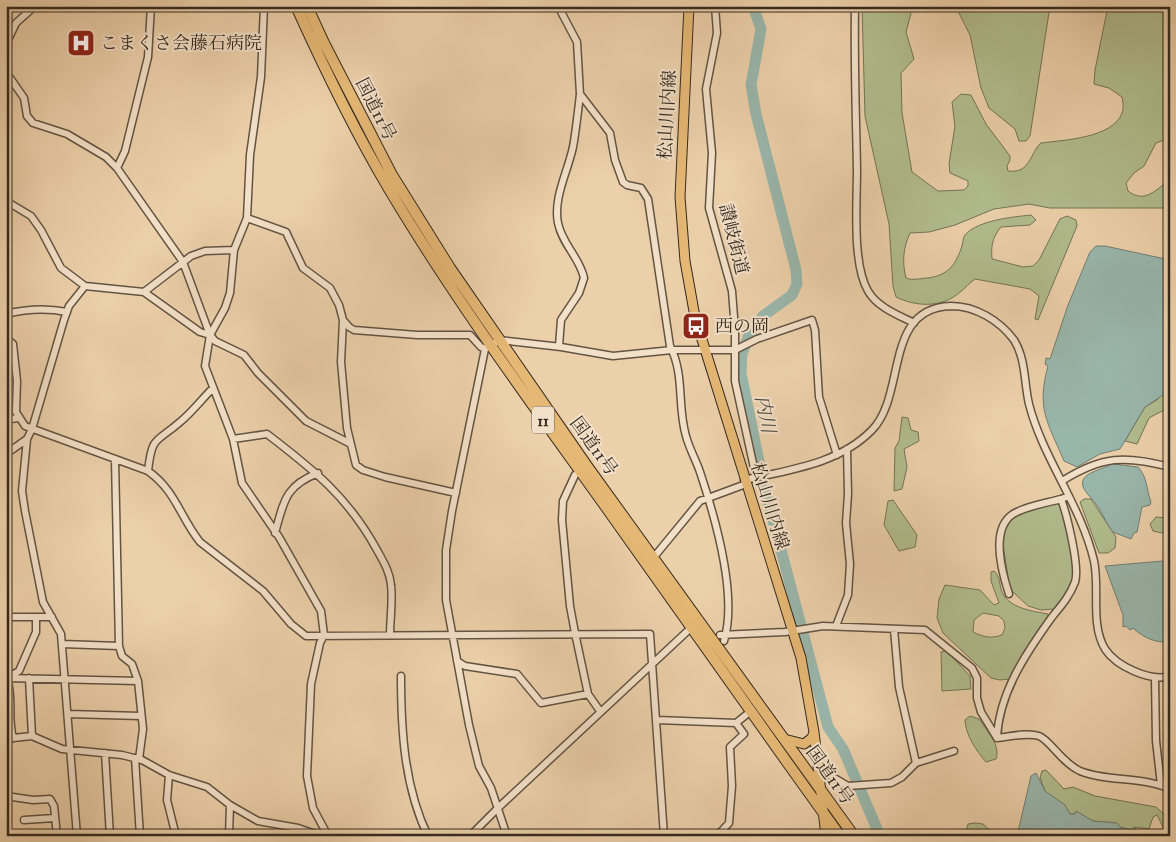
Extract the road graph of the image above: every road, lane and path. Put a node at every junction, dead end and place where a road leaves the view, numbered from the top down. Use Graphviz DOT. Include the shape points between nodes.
graph roads {
  1 [pos="34,6"];
  2 [pos="151,6"];
  3 [pos="264,6"];
  4 [pos="296,6"];
  5 [pos="307,6"];
  6 [pos="558,6"];
  7 [pos="689,6"];
  8 [pos="715,6"];
  9 [pos="855,6"];
  10 [pos="9,30"];
  11 [pos="6,44"];
  12 [pos="6,72"];
  13 [pos="580,94"];
  14 [pos="117,168"];
  15 [pos="6,201"];
  16 [pos="247,218"];
  17 [pos="234,250"];
  18 [pos="183,262"];
  19 [pos="85,286"];
  20 [pos="144,292"];
  21 [pos="67,312"];
  22 [pos="6,314"];
  23 [pos="343,320"];
  24 [pos="914,323"];
  25 [pos="210,335"];
  26 [pos="8,340"];
  27 [pos="492,344"];
  28 [pos="559,346"];
  29 [pos="738,349"];
  30 [pos="672,350"];
  31 [pos="704,351"];
  32 [pos="212,388"];
  33 [pos="6,416"];
  34 [pos="18,418"];
  35 [pos="32,428"];
  36 [pos="27,439"];
  37 [pos="233,439"];
  38 [pos="349,443"];
  39 [pos="847,449"];
  40 [pos="6,454"];
  41 [pos="837,454"];
  42 [pos="115,459"];
  43 [pos="1170,467"];
  44 [pos="584,468"];
  45 [pos="148,472"];
  46 [pos="318,474"];
  47 [pos="757,477"];
  48 [pos="1062,481"];
  49 [pos="745,482"];
  50 [pos="456,493"];
  51 [pos="1069,496"];
  52 [pos="707,497"];
  53 [pos="1061,499"];
  54 [pos="275,532"];
  55 [pos="654,557"];
  56 [pos="1009,594"];
  57 [pos="6,617"];
  58 [pos="36,618"];
  59 [pos="52,618"];
  60 [pos="695,625"];
  61 [pos="836,626"];
  62 [pos="794,629"];
  63 [pos="894,629"];
  64 [pos="575,633"];
  65 [pos="453,634"];
  66 [pos="324,635"];
  67 [pos="390,635"];
  68 [pos="62,644"];
  69 [pos="120,646"];
  70 [pos="457,662"];
  71 [pos="652,664"];
  72 [pos="6,676"];
  73 [pos="401,676"];
  74 [pos="1170,676"];
  75 [pos="29,678"];
  76 [pos="1155,678"];
  77 [pos="65,679"];
  78 [pos="138,681"];
  79 [pos="588,694"];
  80 [pos="750,711"];
  81 [pos="600,712"];
  82 [pos="68,714"];
  83 [pos="140,716"];
  84 [pos="657,720"];
  85 [pos="736,723"];
  86 [pos="814,732"];
  87 [pos="32,736"];
  88 [pos="997,738"];
  89 [pos="784,739"];
  90 [pos="9,740"];
  91 [pos="70,750"];
  92 [pos="954,751"];
  93 [pos="105,753"];
  94 [pos="137,759"];
  95 [pos="916,763"];
  96 [pos="819,774"];
  97 [pos="168,775"];
  98 [pos="1161,785"];
  99 [pos="1170,789"];
  100 [pos="821,792"];
  101 [pos="6,796"];
  102 [pos="230,805"];
  103 [pos="499,807"];
  104 [pos="823,813"];
  105 [pos="55,818"];
  106 [pos="24,820"];
  107 [pos="57,836"];
  108 [pos="77,836"];
  109 [pos="110,836"];
  110 [pos="140,836"];
  111 [pos="176,836"];
  112 [pos="229,836"];
  113 [pos="321,836"];
  114 [pos="328,836"];
  115 [pos="428,836"];
  116 [pos="470,836"];
  117 [pos="507,836"];
  118 [pos="664,836"];
  119 [pos="717,836"];
  120 [pos="826,836"];
  121 [pos="840,836"];
  122 [pos="854,836"];
  1 -- 10 [label="street"];
  2 -- 14 [label="street" via="148,57 125,151"];
  3 -- 16 [label="street" via="261,77 251,146"];
  4 -- 27 [label="highway, 国道11号 / 11" via="323,66 389,188"];
  5 -- 27 [label="highway, 国道11号 / 11" via="392,175"];
  6 -- 13 [label="street" via="577,42"];
  7 -- 31 [label="main road, 松山川内線" via="681,220 690,293"];
  8 -- 29 [label="street, 讃岐街道" via="717,33 706,89 712,153 709,208 732,291"];
  9 -- 24 [label="street" via="861,273 868,292 875,300"];
  10 -- 11 [label="street"];
  12 -- 14 [label="street" via="24,98 27,116 32,123 67,134 106,157"];
  13 -- 28 [label="street" via="573,148 558,204 558,221 562,236 578,261 584,278 579,293 561,320"];
  13 -- 30 [label="street" via="610,133 623,182 641,188 648,199"];
  14 -- 18 [label="street"];
  15 -- 19 [label="street" via="31,216 61,268"];
  16 -- 17 [label="street"];
  16 -- 23 [label="street" via="286,232 303,268 330,288"];
  17 -- 18 [label="street" via="205,251"];
  17 -- 25 [label="street" via="230,293"];
  18 -- 20 [label="street"];
  18 -- 25 [label="street"];
  19 -- 20 [label="street"];
  19 -- 21 [label="street"];
  20 -- 25 [label="street" via="200,332"];
  21 -- 22 [label="street" via="50,309"];
  21 -- 35 [label="street"];
  23 -- 27 [label="street" via="354,330 470,335 481,347"];
  23 -- 38 [label="street" via="341,362"];
  24 -- 39 [label="street" via="901,343 888,406 874,428"];
  24 -- 48 [label="street" via="927,313 953,306 980,313 1004,329 1019,349 1035,422"];
  25 -- 32 [label="street" via="204,366"];
  25 -- 38 [label="street" via="215,341 244,355 306,421"];
  26 -- 34 [label="street" via="13,344"];
  27 -- 28 [label="street"];
  27 -- 44 [label="highway, 国道11号 / 11"];
  27 -- 50 [label="street"];
  28 -- 30 [label="street" via="613,356"];
  29 -- 31 [label="street"];
  29 -- 41 [label="street" via="812,320 819,397"];
  29 -- 47 [label="street, 讃岐街道" via="736,395"];
  30 -- 31 [label="street"];
  30 -- 52 [label="street" via="678,363 685,435"];
  31 -- 49 [label="main road, 松山川内線"];
  32 -- 37 [label="street"];
  32 -- 45 [label="street" via="181,422 158,438 150,454"];
  33 -- 34 [label="street"];
  34 -- 35 [label="street"];
  35 -- 36 [label="street"];
  35 -- 42 [label="street"];
  36 -- 40 [label="street"];
  36 -- 59 [label="street" via="22,491 24,511 43,602"];
  37 -- 46 [label="street" via="267,434"];
  37 -- 54 [label="street" via="242,483"];
  38 -- 50 [label="street" via="356,464 363,470"];
  39 -- 41 [label="street"];
  39 -- 61 [label="street" via="846,523 850,564 848,595"];
  41 -- 47 [label="street" via="801,468"];
  42 -- 45 [label="street"];
  42 -- 69 [label="street"];
  43 -- 48 [label="street" via="1115,459 1078,471"];
  44 -- 55 [label="highway, 国道11号 / 11"];
  44 -- 60 [label="highway, 国道11号 / 11"];
  44 -- 64 [label="street" via="575,475 563,501 562,520"];
  45 -- 66 [label="street" via="172,494 200,542 263,591 291,624 306,636"];
  46 -- 54 [label="street" via="290,490 284,499"];
  46 -- 67 [label="street" via="355,515 385,565 391,586"];
  47 -- 49 [label="street"];
  48 -- 51 [label="street"];
  49 -- 52 [label="street"];
  49 -- 62 [label="main road, 松山川内線"];
  50 -- 65 [label="street" via="446,550 446,600"];
  51 -- 53 [label="street"];
  51 -- 76 [label="street" via="1094,561 1099,633 1104,648 1120,663"];
  52 -- 55 [label="street" via="700,501"];
  52 -- 62 [label="street" via="728,586 723,637"];
  53 -- 56 [label="street" via="1015,512 1004,524 1000,550"];
  53 -- 88 [label="street" via="1070,524 1076,580 1010,684 1003,700"];
  54 -- 66 [label="street" via="321,611"];
  55 -- 60 [label="highway, 国道11号 / 11"];
  57 -- 58 [label="street"];
  58 -- 59 [label="street"];
  58 -- 72 [label="street" via="36,632 19,671"];
  59 -- 68 [label="street" via="61,634"];
  60 -- 71 [label="street"];
  60 -- 80 [label="highway, 国道11号 / 11"];
  60 -- 89 [label="highway, 国道11号 / 11"];
  61 -- 62 [label="street"];
  61 -- 63 [label="street"];
  62 -- 86 [label="main road, 松山川内線"];
  63 -- 88 [label="street" via="925,630 972,668 977,678 981,712"];
  63 -- 95 [label="street" via="898,687"];
  64 -- 65 [label="street"];
  64 -- 71 [label="street" via="650,634"];
  64 -- 79 [label="street"];
  65 -- 67 [label="street"];
  65 -- 70 [label="street"];
  66 -- 67 [label="street"];
  66 -- 114 [label="street" via="311,684 307,776 313,808"];
  68 -- 69 [label="street"];
  68 -- 77 [label="street"];
  69 -- 78 [label="street" via="122,656 132,664"];
  70 -- 79 [label="street" via="517,674 541,703"];
  70 -- 103 [label="street" via="479,766"];
  71 -- 81 [label="street"];
  71 -- 84 [label="street"];
  72 -- 75 [label="street"];
  72 -- 90 [label="street" via="12,694"];
  73 -- 115 [label="street" via="403,733 416,812"];
  74 -- 76 [label="street"];
  75 -- 77 [label="street"];
  75 -- 87 [label="street"];
  76 -- 98 [label="street" via="1156,741"];
  77 -- 78 [label="street"];
  77 -- 82 [label="street"];
  78 -- 83 [label="street"];
  79 -- 81 [label="street"];
  80 -- 85 [label="street"];
  80 -- 104 [label="highway, 国道11号 / 11"];
  81 -- 103 [label="street"];
  82 -- 83 [label="street"];
  82 -- 91 [label="street"];
  83 -- 94 [label="street" via="143,728"];
  84 -- 85 [label="street"];
  84 -- 118 [label="street"];
  85 -- 119 [label="street" via="744,734 730,747 730,823"];
  86 -- 89 [label="main road" via="804,744"];
  86 -- 96 [label="main road, 松山川内線"];
  87 -- 90 [label="street"];
  87 -- 91 [label="street" via="62,750"];
  88 -- 98 [label="street" via="1042,737 1067,764 1082,772"];
  89 -- 100 [label="highway, 国道11号 / 11"];
  91 -- 93 [label="street"];
  91 -- 108 [label="street"];
  92 -- 95 [label="street"];
  93 -- 94 [label="street"];
  93 -- 109 [label="street"];
  94 -- 97 [label="street"];
  94 -- 110 [label="street"];
  95 -- 96 [label="street" via="891,783 848,786 826,773"];
  96 -- 100 [label="main road, 松山川内線"];
  97 -- 102 [label="street" via="207,787"];
  97 -- 111 [label="street" via="167,800"];
  98 -- 99 [label="street"];
  100 -- 104 [label="main road, 松山川内線"];
  100 -- 122 [label="highway, 国道11号 / 11"];
  101 -- 105 [label="street" via="50,799"];
  102 -- 112 [label="street"];
  102 -- 113 [label="street" via="258,821"];
  103 -- 116 [label="street"];
  103 -- 117 [label="street"];
  104 -- 120 [label="main road, 松山川内線"];
  104 -- 121 [label="highway, 国道11号 / 11"];
  105 -- 106 [label="street"];
  105 -- 107 [label="street"];
}
